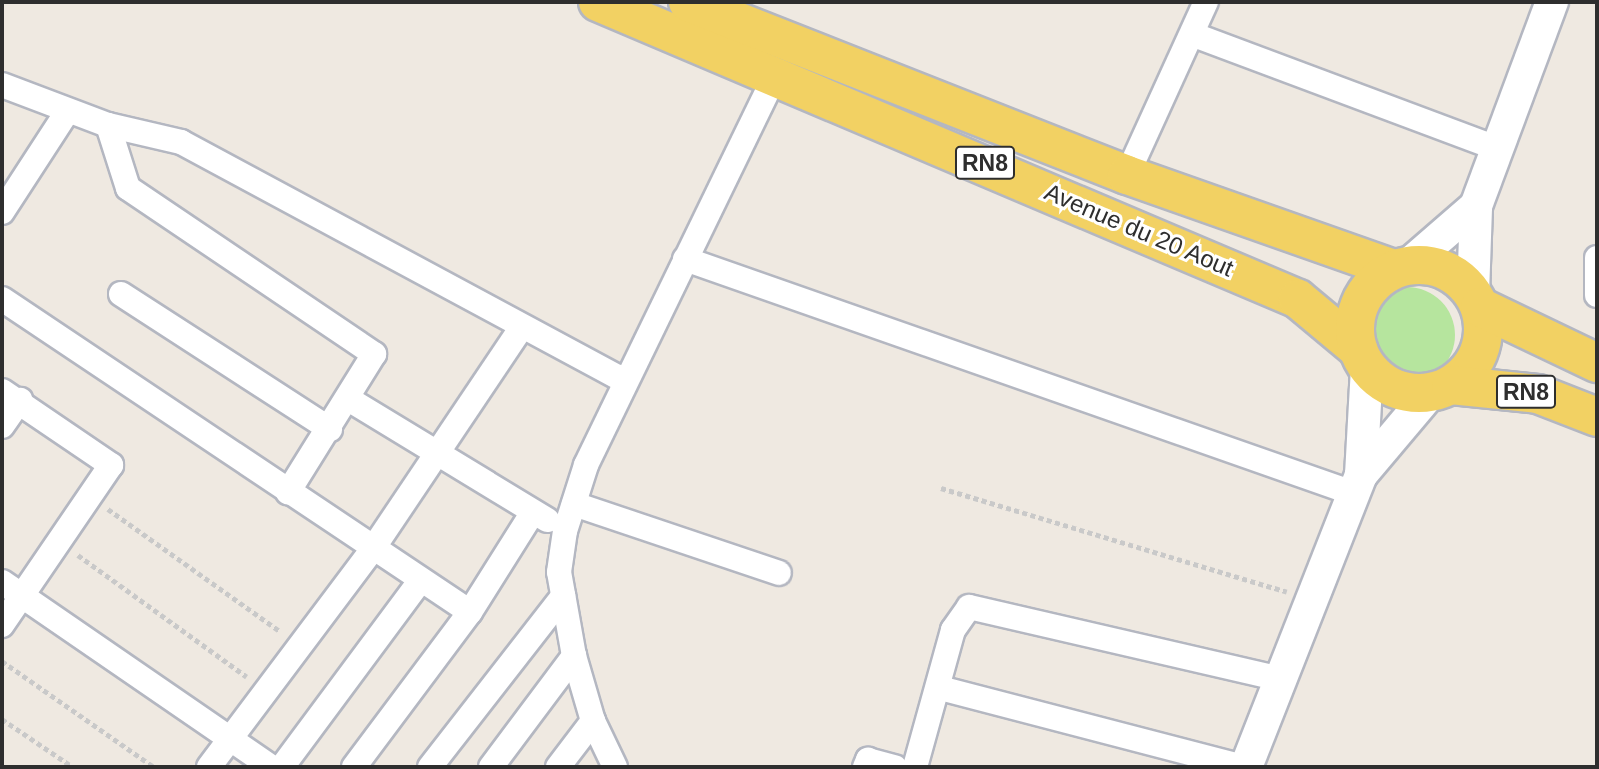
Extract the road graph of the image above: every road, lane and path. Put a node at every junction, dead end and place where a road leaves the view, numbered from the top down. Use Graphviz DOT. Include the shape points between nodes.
graph roads {
  1 [pos="598,2"];
  2 [pos="688,2"];
  3 [pos="1206,2"];
  4 [pos="1552,2"];
  5 [pos="1194,35"];
  6 [pos="776,73"];
  7 [pos="2,85"];
  8 [pos="67,112"];
  9 [pos="108,125"];
  10 [pos="1496,148"];
  11 [pos="1127,175"];
  12 [pos="1476,206"];
  13 [pos="2,212"];
  14 [pos="1597,258"];
  15 [pos="685,259"];
  16 [pos="1401,267"];
  17 [pos="121,294"];
  18 [pos="1597,295"];
  19 [pos="2,299"];
  20 [pos="1476,300"];
  21 [pos="522,328"];
  22 [pos="1362,358"];
  23 [pos="1596,360"];
  24 [pos="625,381"];
  25 [pos="1441,389"];
  26 [pos="11,395"];
  27 [pos="350,400"];
  28 [pos="1597,417"];
  29 [pos="2,426"];
  30 [pos="330,429"];
  31 [pos="439,454"];
  32 [pos="1357,484"];
  33 [pos="941,488"];
  34 [pos="288,492"];
  35 [pos="93,498"];
  36 [pos="574,504"];
  37 [pos="533,512"];
  38 [pos="565,531"];
  39 [pos="60,542"];
  40 [pos="374,547"];
  41 [pos="779,573"];
  42 [pos="421,580"];
  43 [pos="2,582"];
  44 [pos="22,596"];
  45 [pos="563,596"];
  46 [pos="1311,598"];
  47 [pos="470,612"];
  48 [pos="2,625"];
  49 [pos="301,647"];
  50 [pos="574,656"];
  51 [pos="2,661"];
  52 [pos="1280,679"];
  53 [pos="940,688"];
  54 [pos="268,692"];
  55 [pos="2,719"];
  56 [pos="593,721"];
  57 [pos="231,740"];
  58 [pos="73,767"];
  59 [pos="154,767"];
  60 [pos="209,767"];
  61 [pos="271,767"];
  62 [pos="282,767"];
  63 [pos="354,767"];
  64 [pos="430,767"];
  65 [pos="491,767"];
  66 [pos="558,767"];
  67 [pos="615,767"];
  68 [pos="865,767"];
  69 [pos="895,767"];
  70 [pos="915,767"];
  71 [pos="1245,767"];
  1 -- 6 [label="main road, Avenue du 20 Aout / RN8"];
  2 -- 11 [label="main road, Avenue du 20 Aout / RN8"];
  3 -- 5 [label="street"];
  4 -- 10 [label="street"];
  5 -- 10 [label="street"];
  5 -- 11 [label="street"];
  6 -- 15 [label="street"];
  6 -- 22 [label="main road, Avenue du 20 Aout / RN8" via="1298,299"];
  7 -- 8 [label="street"];
  8 -- 9 [label="street"];
  8 -- 13 [label="street"];
  9 -- 21 [label="street" via="181,142"];
  9 -- 27 [label="street" via="128,188 367,344 374,354"];
  10 -- 12 [label="street"];
  11 -- 16 [label="main road, Avenue du 20 Aout / RN8"];
  12 -- 16 [label="street"];
  12 -- 20 [label="street"];
  14 -- 18 [label="street"];
  15 -- 24 [label="street"];
  15 -- 32 [label="street"];
  16 -- 20 [label="main road, RN8" via="1451,273"];
  16 -- 22 [label="main road" via="1360,302"];
  17 -- 30 [label="street"];
  19 -- 34 [label="street"];
  20 -- 23 [label="main road, RN8"];
  20 -- 25 [label="main road, RN8" via="1483,332 1477,357"];
  21 -- 24 [label="street"];
  21 -- 31 [label="street"];
  22 -- 25 [label="main road, RN8" via="1395,389"];
  22 -- 32 [label="street"];
  24 -- 36 [label="street"];
  25 -- 28 [label="main road, RN8" via="1538,394"];
  25 -- 32 [label="street"];
  26 -- 29 [label="street"];
  26 -- 35 [label="street" via="107,458 111,471"];
  27 -- 30 [label="street"];
  27 -- 31 [label="street"];
  30 -- 34 [label="street"];
  31 -- 37 [label="street"];
  31 -- 40 [label="street"];
  32 -- 46 [label="street"];
  33 -- 46 [label="path"];
  34 -- 40 [label="street"];
  35 -- 39 [label="street"];
  35 -- 49 [label="path"];
  36 -- 38 [label="street"];
  36 -- 41 [label="street"];
  37 -- 38 [label="street"];
  37 -- 47 [label="street"];
  38 -- 45 [label="street"];
  39 -- 44 [label="street"];
  39 -- 54 [label="path"];
  40 -- 42 [label="street"];
  40 -- 49 [label="street"];
  42 -- 47 [label="street"];
  42 -- 62 [label="street"];
  43 -- 44 [label="street"];
  44 -- 48 [label="street"];
  44 -- 57 [label="street"];
  45 -- 50 [label="street"];
  45 -- 64 [label="street"];
  46 -- 52 [label="street"];
  47 -- 63 [label="street"];
  49 -- 54 [label="street"];
  50 -- 56 [label="street"];
  50 -- 65 [label="street"];
  51 -- 59 [label="path"];
  52 -- 53 [label="street" via="969,607 957,620"];
  52 -- 71 [label="street"];
  53 -- 70 [label="street"];
  53 -- 71 [label="street"];
  54 -- 57 [label="street"];
  55 -- 58 [label="path"];
  56 -- 66 [label="street"];
  56 -- 67 [label="street"];
  57 -- 60 [label="street"];
  57 -- 61 [label="street"];
  68 -- 69 [label="street" via="869,760"];
}
